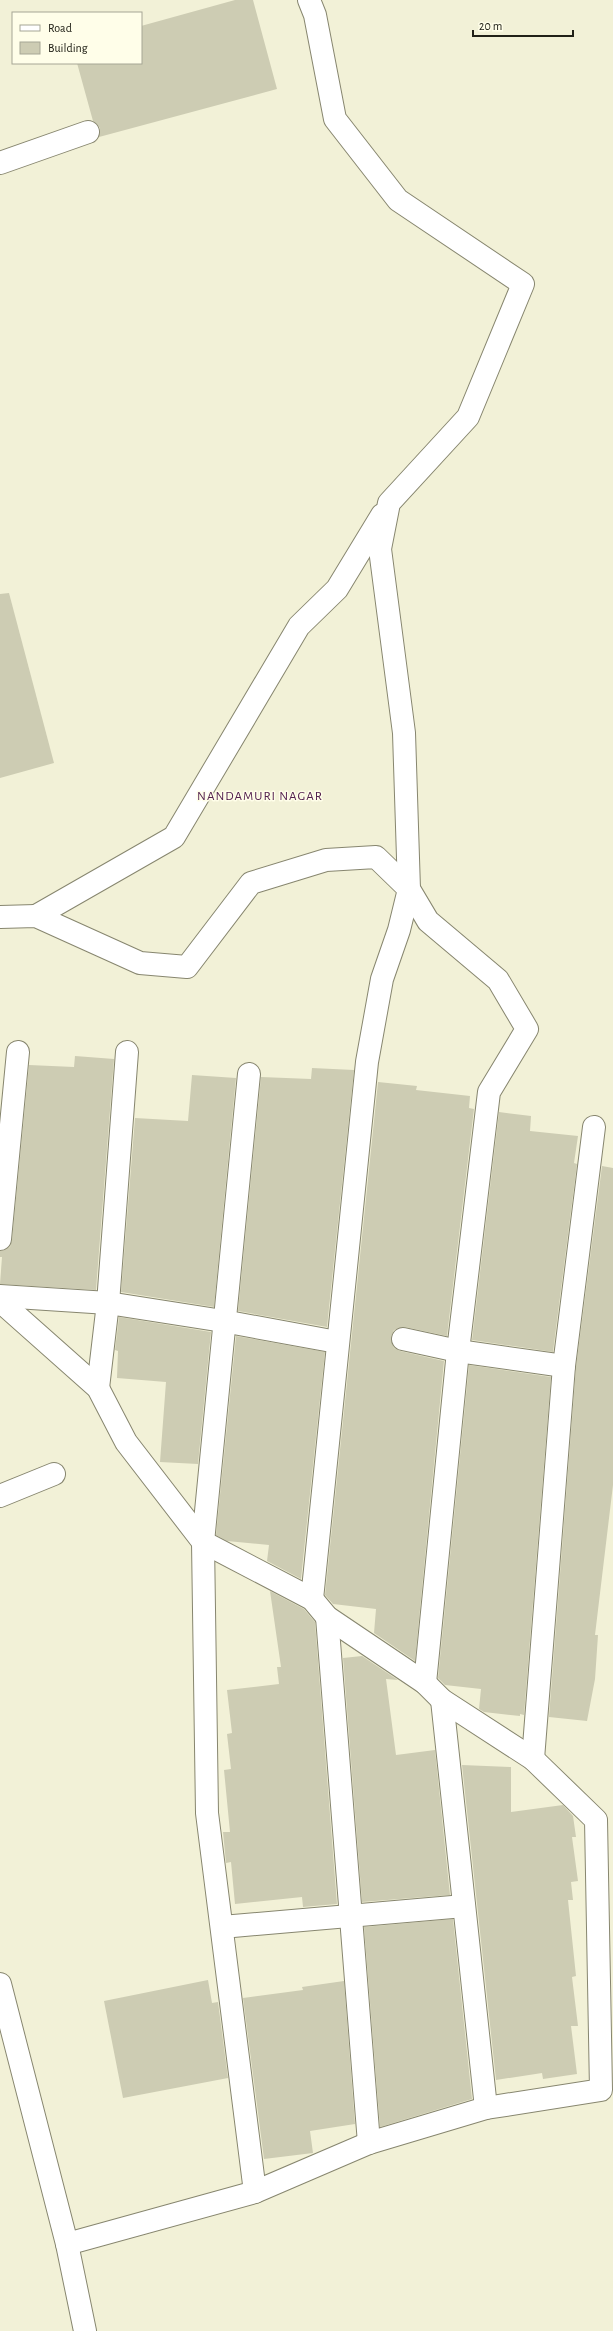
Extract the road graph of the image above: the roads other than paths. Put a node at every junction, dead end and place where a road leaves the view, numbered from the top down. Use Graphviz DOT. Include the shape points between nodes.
graph roads {
  1 [pos="309,0"];
  2 [pos="88,132"];
  3 [pos="0,163"];
  4 [pos="389,504"];
  5 [pos="409,889"];
  6 [pos="36,916"];
  7 [pos="0,917"];
  8 [pos="18,1052"];
  9 [pos="127,1052"];
  10 [pos="248,1074"];
  11 [pos="594,1127"];
  12 [pos="0,1239"];
  13 [pos="0,1296"];
  14 [pos="0,1301"];
  15 [pos="108,1303"];
  16 [pos="223,1320"];
  17 [pos="403,1339"];
  18 [pos="337,1342"];
  19 [pos="458,1351"];
  20 [pos="564,1366"];
  21 [pos="98,1388"];
  22 [pos="54,1474"];
  23 [pos="0,1496"];
  24 [pos="203,1542"];
  25 [pos="312,1599"];
  26 [pos="327,1617"];
  27 [pos="425,1684"];
  28 [pos="442,1700"];
  29 [pos="532,1759"];
  30 [pos="464,1906"];
  31 [pos="351,1916"];
  32 [pos="222,1927"];
  33 [pos="0,1984"];
  34 [pos="486,2108"];
  35 [pos="369,2143"];
  36 [pos="255,2192"];
  37 [pos="68,2244"];
  38 [pos="85,2331"];
  1 -- 4 [label="street" via="316,15 335,119 398,200 523,284 468,417"];
  2 -- 3 [label="street"];
  4 -- 5 [label="street" via="380,549 404,733"];
  4 -- 6 [label="street" via="337,589 299,626 174,837"];
  5 -- 6 [label="street" via="376,857 326,860 251,883 187,967 140,963"];
  5 -- 18 [label="street" via="399,930 382,979 367,1062"];
  5 -- 19 [label="street" via="428,921 498,980 527,1029 489,1092"];
  6 -- 7 [label="street"];
  8 -- 12 [label="street"];
  9 -- 15 [label="street"];
  10 -- 16 [label="street"];
  11 -- 20 [label="street"];
  13 -- 15 [label="street"];
  14 -- 21 [label="street"];
  15 -- 16 [label="street"];
  15 -- 21 [label="street"];
  16 -- 18 [label="street"];
  16 -- 24 [label="street"];
  17 -- 19 [label="street"];
  18 -- 25 [label="street"];
  19 -- 20 [label="street"];
  19 -- 27 [label="street"];
  20 -- 29 [label="street"];
  21 -- 24 [label="street" via="126,1442"];
  22 -- 23 [label="street"];
  24 -- 25 [label="street"];
  24 -- 32 [label="street" via="207,1813"];
  25 -- 26 [label="street"];
  26 -- 27 [label="street"];
  26 -- 31 [label="street"];
  27 -- 28 [label="street"];
  28 -- 29 [label="street"];
  28 -- 30 [label="street"];
  29 -- 34 [label="street" via="596,1820 601,2090"];
  30 -- 31 [label="street"];
  30 -- 34 [label="street"];
  31 -- 32 [label="street"];
  31 -- 35 [label="street"];
  32 -- 36 [label="street"];
  33 -- 37 [label="street"];
  34 -- 35 [label="street"];
  35 -- 36 [label="street"];
  36 -- 37 [label="street"];
  37 -- 38 [label="street"];
}
